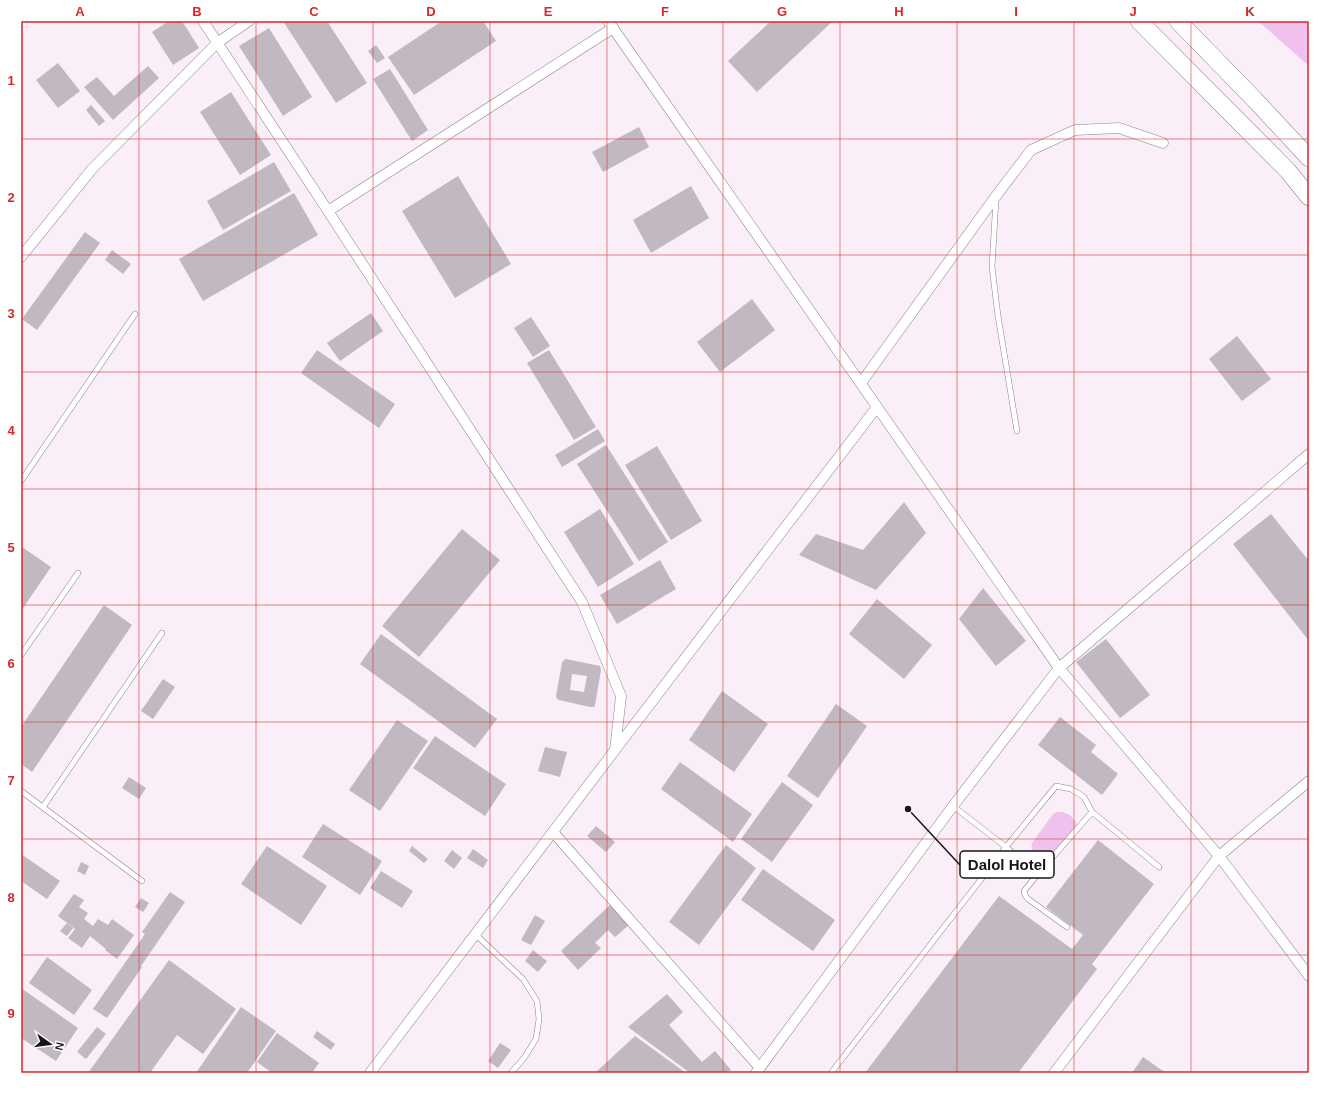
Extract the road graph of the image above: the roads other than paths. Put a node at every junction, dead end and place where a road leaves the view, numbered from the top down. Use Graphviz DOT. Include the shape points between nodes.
graph roads {
  1 [pos="203,21"];
  2 [pos="249,21"];
  3 [pos="1140,21"];
  4 [pos="1178,21"];
  5 [pos="611,24"];
  6 [pos="217,43"];
  7 [pos="1163,143"];
  8 [pos="1309,158"];
  9 [pos="996,196"];
  10 [pos="1309,197"];
  11 [pos="328,211"];
  12 [pos="21,257"];
  13 [pos="135,314"];
  14 [pos="861,383"];
  15 [pos="877,407"];
  16 [pos="1017,431"];
  17 [pos="1309,454"];
  18 [pos="21,481"];
  19 [pos="78,573"];
  20 [pos="162,633"];
  21 [pos="21,655"];
  22 [pos="1059,668"];
  23 [pos="615,750"];
  24 [pos="1309,781"];
  25 [pos="21,791"];
  26 [pos="953,806"];
  27 [pos="42,807"];
  28 [pos="1092,812"];
  29 [pos="552,832"];
  30 [pos="1006,847"];
  31 [pos="1219,856"];
  32 [pos="1159,867"];
  33 [pos="1036,875"];
  34 [pos="142,881"];
  35 [pos="1067,927"];
  36 [pos="475,934"];
  37 [pos="1309,976"];
  38 [pos="758,1070"];
  39 [pos="370,1073"];
  40 [pos="511,1073"];
  41 [pos="831,1073"];
  42 [pos="1054,1073"];
  1 -- 6 [label="street"];
  2 -- 6 [label="street"];
  3 -- 10 [label="highway" via="1288,171"];
  4 -- 8 [label="highway"];
  5 -- 11 [label="street"];
  5 -- 14 [label="street"];
  6 -- 11 [label="street"];
  6 -- 12 [label="street" via="92,169"];
  7 -- 9 [label="street" via="1119,128 1075,130 1031,150"];
  9 -- 14 [label="street"];
  9 -- 16 [label="lane" via="992,267"];
  11 -- 23 [label="street" via="582,602 621,696"];
  13 -- 18 [label="lane"];
  14 -- 15 [label="street"];
  15 -- 22 [label="street"];
  15 -- 23 [label="street"];
  17 -- 22 [label="street"];
  19 -- 21 [label="lane"];
  20 -- 27 [label="lane"];
  22 -- 26 [label="street"];
  22 -- 31 [label="street"];
  23 -- 29 [label="street"];
  24 -- 31 [label="street"];
  25 -- 27 [label="lane"];
  26 -- 30 [label="lane"];
  26 -- 38 [label="street"];
  27 -- 34 [label="lane"];
  28 -- 30 [label="lane" via="1084,796 1071,789 1056,786"];
  28 -- 32 [label="lane"];
  28 -- 33 [label="lane"];
  29 -- 36 [label="street"];
  29 -- 38 [label="street"];
  30 -- 33 [label="lane"];
  30 -- 41 [label="lane"];
  31 -- 37 [label="street"];
  31 -- 42 [label="street"];
  33 -- 35 [label="lane" via="1024,891 1025,895"];
  36 -- 39 [label="street"];
  36 -- 40 [label="lane" via="523,979 537,1001 539,1019 536,1040"];
}
